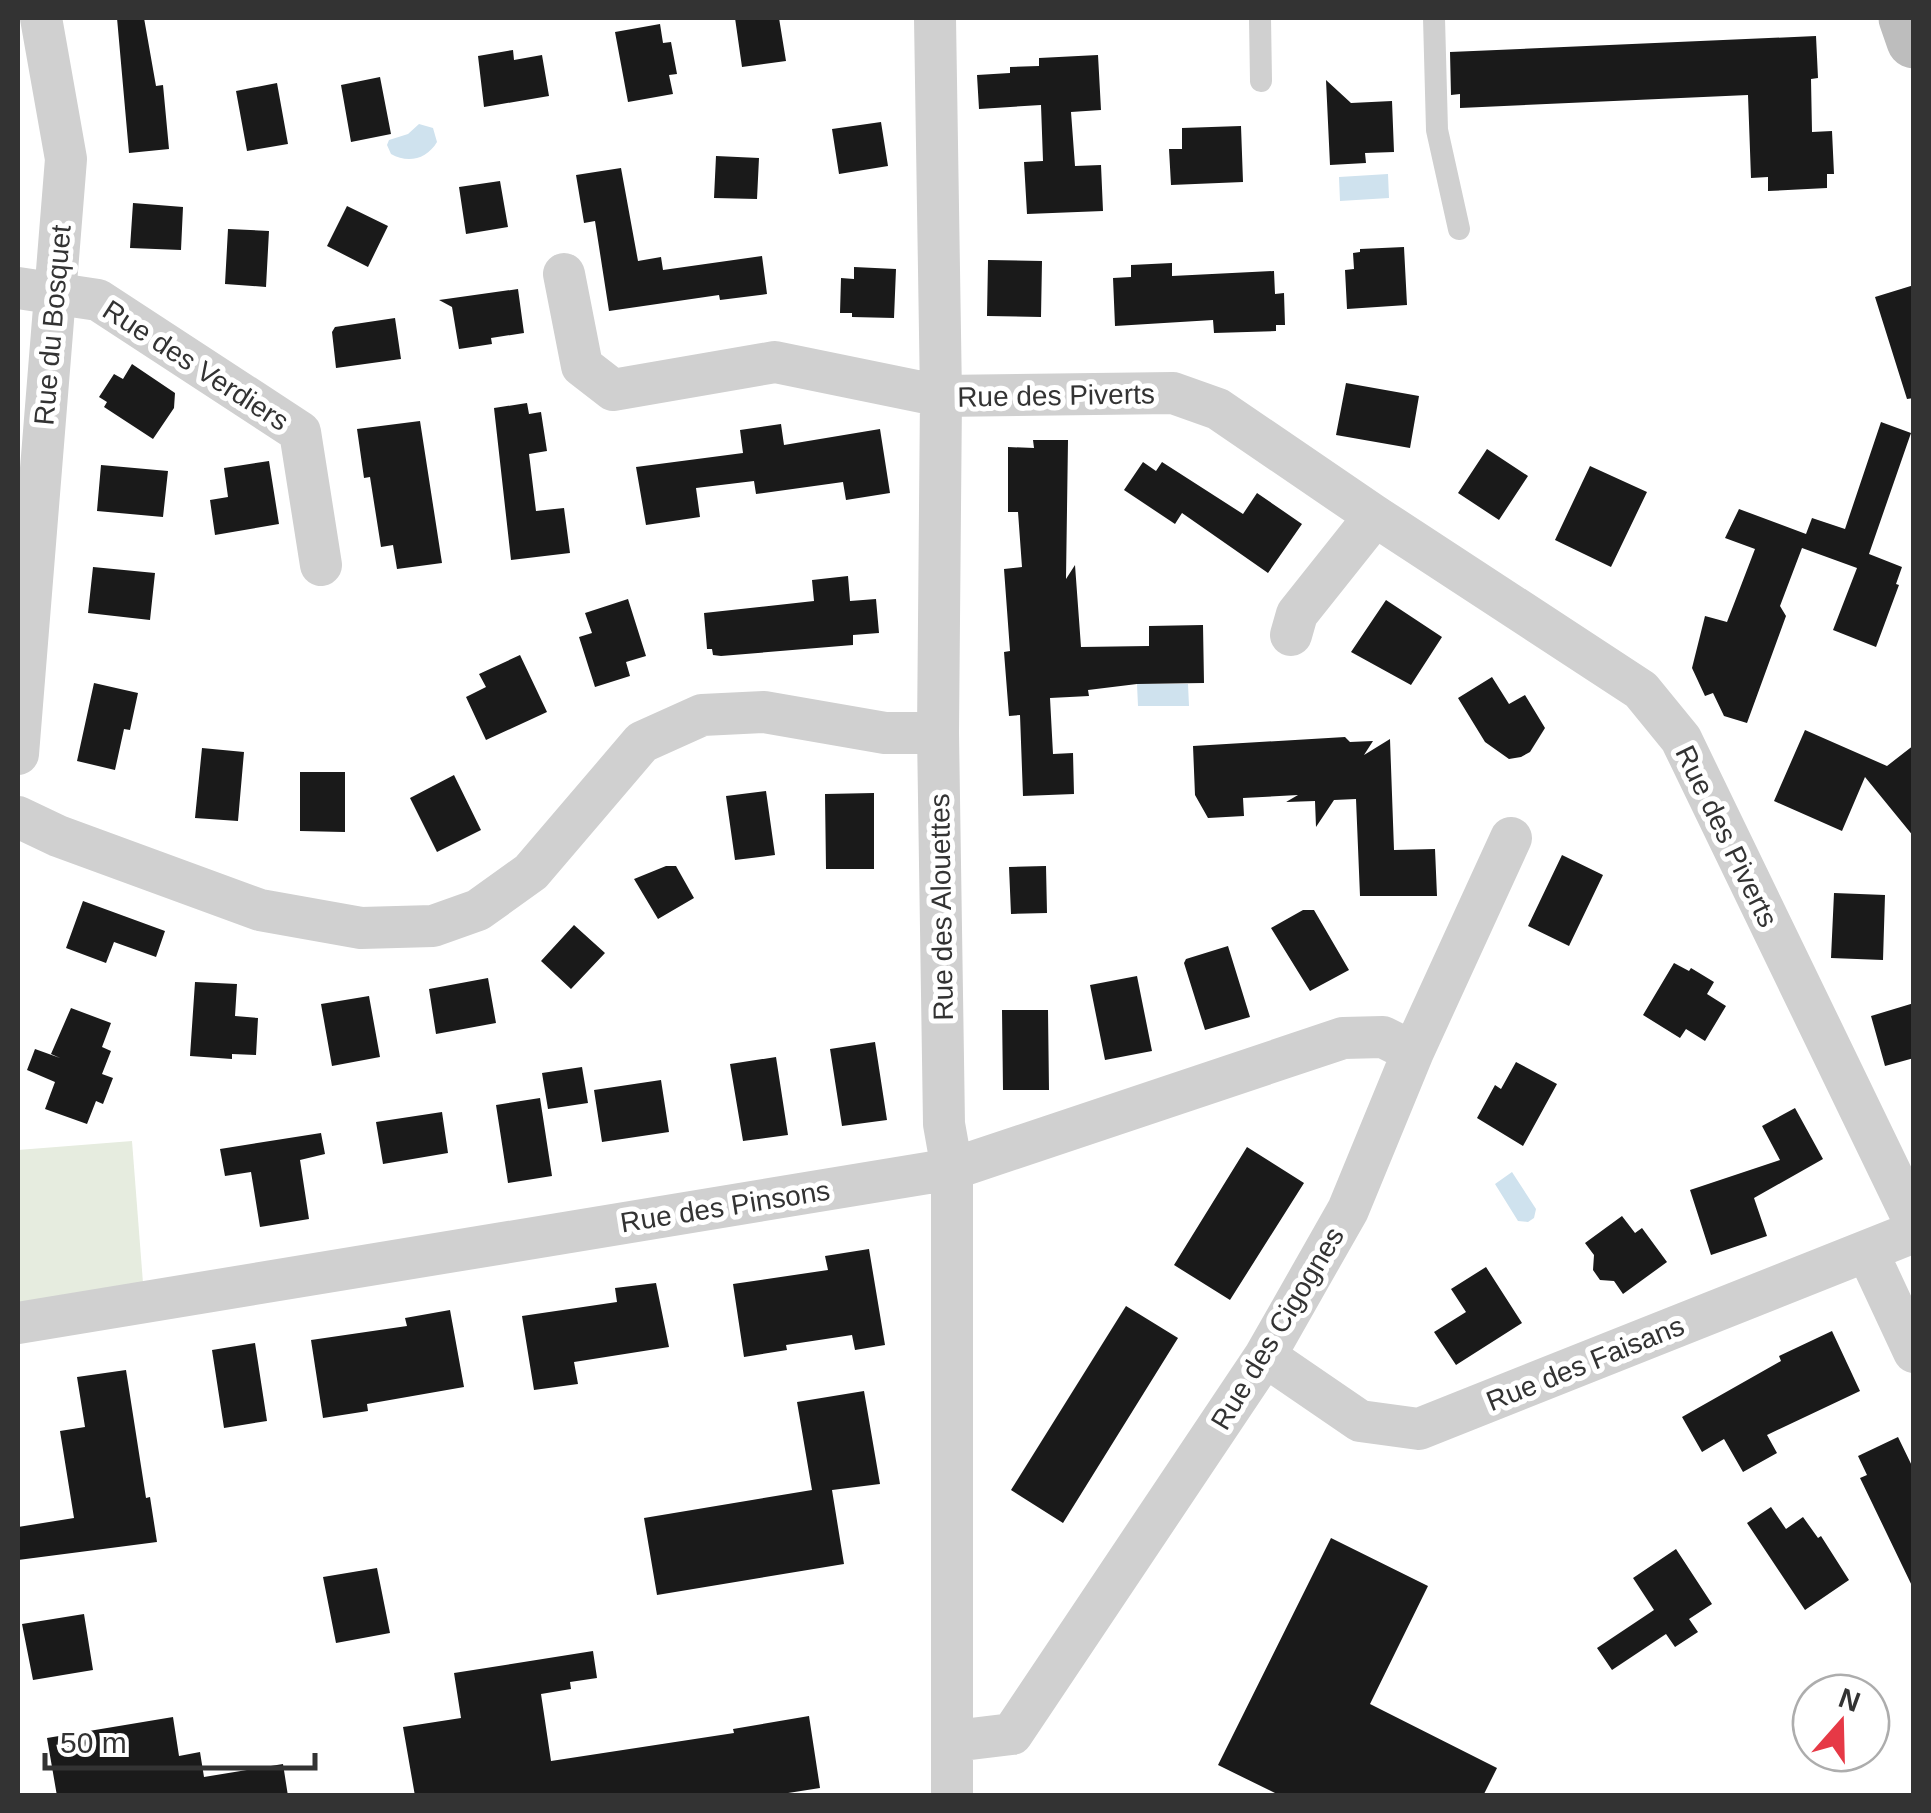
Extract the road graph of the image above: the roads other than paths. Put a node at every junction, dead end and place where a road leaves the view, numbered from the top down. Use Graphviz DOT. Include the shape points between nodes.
graph roads {
  1 [pos="41,18"];
  2 [pos="936,18"];
  3 [pos="1260,18"];
  4 [pos="1434,18"];
  5 [pos="1262,80"];
  6 [pos="1459,228"];
  7 [pos="564,274"];
  8 [pos="36,290"];
  9 [pos="941,396"];
  10 [pos="1375,516"];
  11 [pos="321,566"];
  12 [pos="1290,635"];
  13 [pos="938,732"];
  14 [pos="18,754"];
  15 [pos="18,816"];
  16 [pos="1511,838"];
  17 [pos="1413,1052"];
  18 [pos="952,1169"];
  19 [pos="1914,1221"];
  20 [pos="1914,1232"];
  21 [pos="1867,1251"];
  22 [pos="18,1323"];
  23 [pos="1914,1352"];
  24 [pos="1265,1356"];
  25 [pos="954,1741"];
  26 [pos="952,1796"];
  1 -- 8 [label="street, Rue du Bosquet" via="66,159"];
  2 -- 9 [label="street, Rue des Alouettes"];
  3 -- 5 [label="lane"];
  4 -- 6 [label="lane" via="1437,130"];
  7 -- 9 [label="street" via="582,366 613,390 775,362"];
  8 -- 11 [label="street, Rue des Verdiers" via="98,300 300,432"];
  8 -- 14 [label="street, Rue du Bosquet"];
  9 -- 10 [label="street, Rue des Piverts" via="1173,394 1218,409"];
  9 -- 13 [label="street, Rue des Alouettes"];
  10 -- 12 [label="street" via="1297,614"];
  10 -- 19 [label="street, Rue des Piverts" via="1641,690 1682,739"];
  13 -- 15 [label="street" via="885,733 764,712 702,716 642,742 531,872 478,910 433,926 362,928 260,910"];
  13 -- 18 [label="street, Rue des Alouettes" via="944,1124"];
  16 -- 17 [label="street, Rue des Cigognes"];
  17 -- 18 [label="street, Rue des Pinsons" via="1383,1038 1343,1038"];
  17 -- 24 [label="street, Rue des Cigognes" via="1348,1210"];
  18 -- 22 [label="street, Rue des Pinsons"];
  18 -- 25 [label="street, Rue des Alouettes"];
  20 -- 21 [label="street, Rue des Faisans"];
  21 -- 23 [label="street"];
  21 -- 24 [label="street, Rue des Faisans" via="1420,1429 1360,1421"];
  24 -- 25 [label="street, Rue des Cigognes" via="1012,1734"];
  25 -- 26 [label="street, Rue des Alouettes"];
}
